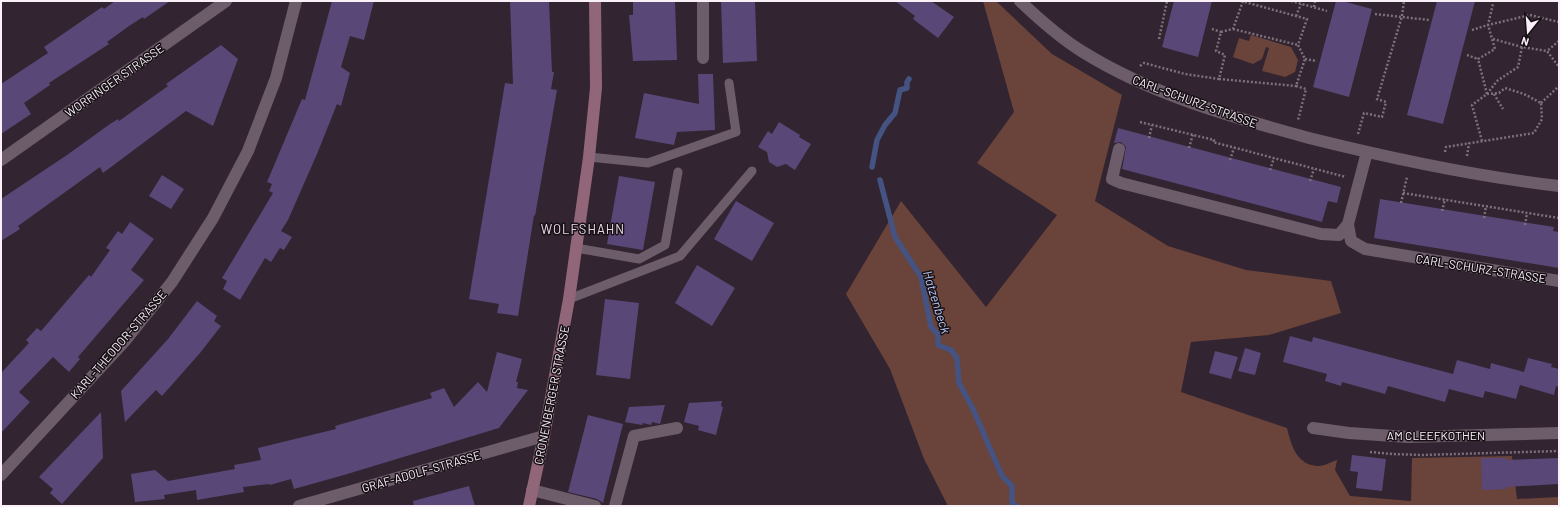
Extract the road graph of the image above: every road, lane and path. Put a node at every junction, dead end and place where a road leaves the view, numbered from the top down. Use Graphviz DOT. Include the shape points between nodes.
graph roads {
  1 [pos="226,1"];
  2 [pos="595,1"];
  3 [pos="703,1"];
  4 [pos="1020,1"];
  5 [pos="1167,1"];
  6 [pos="1242,1"];
  7 [pos="1291,1"];
  8 [pos="1315,1"];
  9 [pos="1404,1"];
  10 [pos="293,3"];
  11 [pos="1301,4"];
  12 [pos="1493,4"];
  13 [pos="1314,7"];
  14 [pos="1327,11"];
  15 [pos="1375,14"];
  16 [pos="1296,16"];
  17 [pos="1402,16"];
  18 [pos="1428,20"];
  19 [pos="1559,22"];
  20 [pos="1488,25"];
  21 [pos="1212,29"];
  22 [pos="1233,29"];
  23 [pos="1472,30"];
  24 [pos="1222,32"];
  25 [pos="1159,39"];
  26 [pos="1493,39"];
  27 [pos="1559,41"];
  28 [pos="1298,45"];
  29 [pos="1522,47"];
  30 [pos="1548,51"];
  31 [pos="1467,55"];
  32 [pos="704,58"];
  33 [pos="1305,59"];
  34 [pos="1478,59"];
  35 [pos="1318,61"];
  36 [pos="1559,68"];
  37 [pos="1124,75"];
  38 [pos="1219,78"];
  39 [pos="730,83"];
  40 [pos="1296,86"];
  41 [pos="1559,86"];
  42 [pos="1487,94"];
  43 [pos="1494,94"];
  44 [pos="1541,103"];
  45 [pos="1503,109"];
  46 [pos="1140,122"];
  47 [pos="1152,125"];
  48 [pos="1193,134"];
  49 [pos="1294,134"];
  50 [pos="1149,138"];
  51 [pos="1482,141"];
  52 [pos="1446,147"];
  53 [pos="1189,148"];
  54 [pos="1234,148"];
  55 [pos="1120,149"];
  56 [pos="1354,149"];
  57 [pos="1367,152"];
  58 [pos="589,157"];
  59 [pos="1274,158"];
  60 [pos="1,160"];
  61 [pos="1230,160"];
  62 [pos="1411,163"];
  63 [pos="1314,169"];
  64 [pos="1270,170"];
  65 [pos="752,171"];
  66 [pos="678,172"];
  67 [pos="1360,180"];
  68 [pos="1310,181"];
  69 [pos="1559,186"];
  70 [pos="1403,193"];
  71 [pos="1445,199"];
  72 [pos="1401,203"];
  73 [pos="1486,206"];
  74 [pos="1442,211"];
  75 [pos="1527,213"];
  76 [pos="1484,218"];
  77 [pos="1559,218"];
  78 [pos="1348,224"];
  79 [pos="1525,225"];
  80 [pos="576,248"];
  81 [pos="1559,281"];
  82 [pos="569,299"];
  83 [pos="676,428"];
  84 [pos="1313,428"];
  85 [pos="1559,433"];
  86 [pos="544,436"];
  87 [pos="1,475"];
  88 [pos="532,490"];
  89 [pos="299,506"];
  90 [pos="529,506"];
  91 [pos="595,506"];
  92 [pos="615,506"];
  1 -- 60 [label="street, WORRINGER STRASSE"];
  2 -- 58 [label="main road, CRONENBERGER STRASSE" via="596,88"];
  3 -- 32 [label="street"];
  4 -- 37 [label="street, CARL-SCHURZ-STRASSE" via="1043,24 1082,52"];
  5 -- 25 [label="path"];
  6 -- 16 [label="path"];
  6 -- 22 [label="path"];
  7 -- 11 [label="path"];
  8 -- 13 [label="path"];
  9 -- 17 [label="path"];
  10 -- 87 [label="street, KARL-THEODOR-STRASSE" via="276,78 248,151 213,218 172,282 124,342"];
  11 -- 13 [label="path"];
  11 -- 16 [label="path"];
  12 -- 20 [label="path"];
  13 -- 14 [label="path"];
  15 -- 17 [label="path"];
  16 -- 28 [label="path" via="1307,19"];
  17 -- 18 [label="path"];
  17 -- 56 [label="path" via="1377,99 1386,102 1382,117 1364,112"];
  19 -- 20 [label="path" via="1530,15"];
  20 -- 23 [label="path"];
  20 -- 26 [label="path"];
  21 -- 24 [label="path"];
  22 -- 24 [label="path"];
  22 -- 28 [label="path"];
  24 -- 38 [label="path" via="1216,51 1225,55"];
  26 -- 29 [label="path"];
  26 -- 34 [label="path" via="1495,49"];
  27 -- 30 [label="path"];
  28 -- 33 [label="path"];
  29 -- 30 [label="path"];
  29 -- 42 [label="path" via="1518,67 1497,81"];
  30 -- 36 [label="path"];
  31 -- 34 [label="path"];
  33 -- 35 [label="path"];
  33 -- 40 [label="path"];
  34 -- 42 [label="path"];
  37 -- 38 [label="path" via="1144,63 1185,74"];
  37 -- 49 [label="street, CARL-SCHURZ-STRASSE" via="1206,107"];
  38 -- 40 [label="path"];
  39 -- 58 [label="lane" via="736,132 648,163"];
  40 -- 49 [label="path" via="1306,89"];
  41 -- 44 [label="path"];
  42 -- 43 [label="path"];
  42 -- 51 [label="path" via="1472,105"];
  43 -- 44 [label="path" via="1505,88"];
  43 -- 45 [label="path"];
  44 -- 51 [label="path" via="1542,119 1534,133"];
  46 -- 47 [label="path"];
  47 -- 48 [label="path"];
  47 -- 50 [label="path"];
  48 -- 53 [label="path"];
  48 -- 54 [label="path"];
  49 -- 56 [label="street, CARL-SCHURZ-STRASSE"];
  51 -- 52 [label="path"];
  54 -- 59 [label="path"];
  54 -- 61 [label="path"];
  55 -- 78 [label="street" via="1112,179 1121,182 1321,234 1339,235"];
  56 -- 57 [label="street, CARL-SCHURZ-STRASSE"];
  57 -- 62 [label="street, CARL-SCHURZ-STRASSE"];
  57 -- 67 [label="street"];
  58 -- 80 [label="main road, CRONENBERGER STRASSE"];
  59 -- 63 [label="path"];
  59 -- 64 [label="path"];
  62 -- 69 [label="street, CARL-SCHURZ-STRASSE"];
  62 -- 70 [label="path"];
  63 -- 67 [label="path"];
  63 -- 68 [label="path"];
  65 -- 82 [label="lane" via="680,256"];
  66 -- 80 [label="lane" via="665,245 639,259"];
  67 -- 78 [label="street"];
  70 -- 71 [label="path"];
  70 -- 72 [label="path"];
  71 -- 73 [label="path"];
  71 -- 74 [label="path"];
  73 -- 75 [label="path"];
  73 -- 76 [label="path"];
  75 -- 77 [label="path"];
  75 -- 79 [label="path"];
  78 -- 81 [label="street, CARL-SCHURZ-STRASSE" via="1351,241 1365,249"];
  80 -- 82 [label="main road, CRONENBERGER STRASSE"];
  82 -- 86 [label="main road, CRONENBERGER STRASSE"];
  83 -- 92 [label="street" via="634,436"];
  84 -- 85 [label="street, AM CLEEFKOTHEN" via="1408,437"];
  86 -- 88 [label="main road, CRONENBERGER STRASSE"];
  86 -- 89 [label="street, GRAF-ADOLF-STRASSE"];
  88 -- 90 [label="main road, CRONENBERGER STRASSE"];
  88 -- 91 [label="street"];
}
